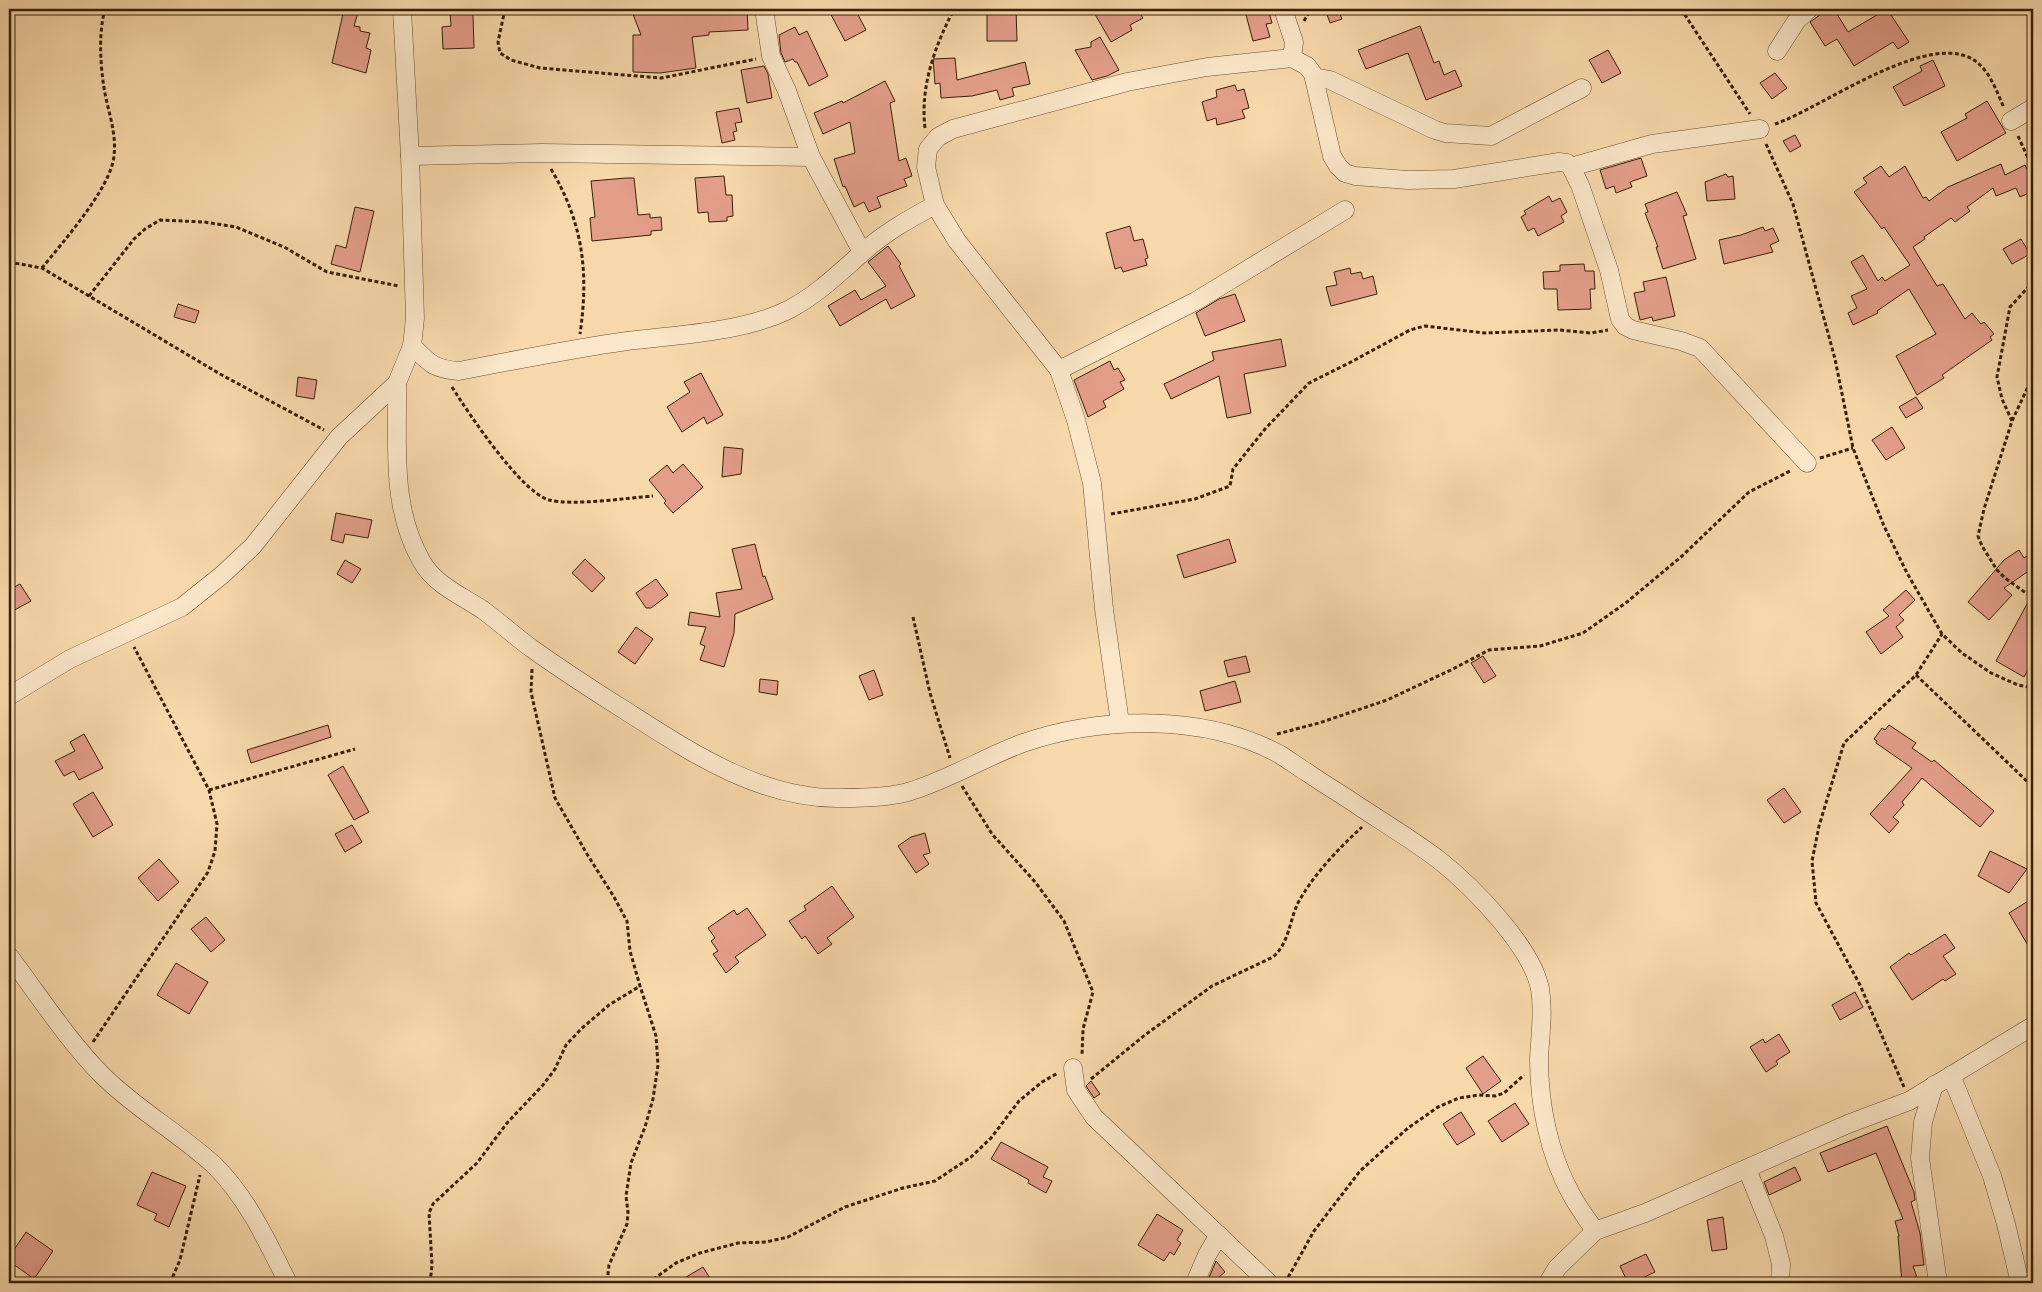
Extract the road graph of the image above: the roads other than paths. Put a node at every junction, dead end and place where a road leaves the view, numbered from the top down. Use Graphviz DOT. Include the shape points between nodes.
graph roads {
  1 [pos="402,9"];
  2 [pos="764,9"];
  3 [pos="1283,9"];
  4 [pos="1809,9"];
  5 [pos="1777,51"];
  6 [pos="1292,58"];
  7 [pos="1314,77"];
  8 [pos="1582,88"];
  9 [pos="2033,108"];
  10 [pos="2011,121"];
  11 [pos="1760,129"];
  12 [pos="410,156"];
  13 [pos="811,156"];
  14 [pos="1571,167"];
  15 [pos="935,205"];
  16 [pos="1345,210"];
  17 [pos="862,252"];
  18 [pos="412,346"];
  19 [pos="1059,370"];
  20 [pos="397,383"];
  21 [pos="1807,463"];
  22 [pos="9,696"];
  23 [pos="1120,723"];
  24 [pos="9,956"];
  25 [pos="2033,1026"];
  26 [pos="1073,1068"];
  27 [pos="1951,1075"];
  28 [pos="1934,1085"];
  29 [pos="1747,1169"];
  30 [pos="1595,1230"];
  31 [pos="1219,1235"];
  32 [pos="288,1283"];
  33 [pos="1195,1283"];
  34 [pos="1269,1283"];
  35 [pos="1548,1283"];
  36 [pos="1780,1283"];
  37 [pos="1938,1283"];
  38 [pos="2020,1283"];
  1 -- 12 [label="street"];
  2 -- 13 [label="street" via="771,56"];
  3 -- 6 [label="street" via="1294,42"];
  4 -- 5 [label="street" via="1797,20"];
  6 -- 7 [label="street" via="1307,66"];
  6 -- 15 [label="street" via="1207,67 1127,82 953,129 938,137 928,149 926,167"];
  7 -- 8 [label="street" via="1330,80 1435,130 1488,136"];
  7 -- 14 [label="street" via="1332,156 1345,173 1408,180 1454,179 1559,162"];
  9 -- 10 [label="street"];
  11 -- 14 [label="street" via="1652,144"];
  12 -- 13 [label="street" via="542,153"];
  12 -- 18 [label="street" via="415,318"];
  13 -- 17 [label="street"];
  14 -- 21 [label="street" via="1609,270 1620,319 1625,326 1700,348"];
  15 -- 17 [label="street"];
  15 -- 19 [label="street" via="957,241"];
  16 -- 19 [label="street" via="1196,300"];
  17 -- 18 [label="street" via="842,272 790,309 752,322 459,371 441,370"];
  18 -- 20 [label="street"];
  19 -- 23 [label="street" via="1092,483 1104,609"];
  20 -- 22 [label="street" via="339,437 253,546 222,575 182,607 70,659"];
  20 -- 23 [label="street" via="396,456 404,518 411,542 425,568 439,582 484,611 532,649 673,741 742,777 792,794 839,798 907,793 1024,743 1069,731"];
  23 -- 30 [label="street" via="1165,725 1244,737 1282,756 1441,862 1488,906 1522,947 1538,982 1543,1009 1539,1062 1544,1114 1552,1150 1570,1194"];
  24 -- 32 [label="street" via="101,1075 131,1102 202,1155 233,1188 270,1246"];
  25 -- 27 [label="street"];
  26 -- 31 [label="street" via="1076,1090 1094,1117"];
  27 -- 28 [label="street"];
  27 -- 38 [label="street" via="1992,1176"];
  28 -- 29 [label="street" via="1909,1101"];
  28 -- 37 [label="street" via="1923,1122 1920,1158"];
  29 -- 30 [label="street" via="1645,1213"];
  29 -- 36 [label="street" via="1774,1236 1781,1264"];
  30 -- 35 [label="street" via="1557,1268"];
  31 -- 33 [label="street"];
  31 -- 34 [label="street"];
}
